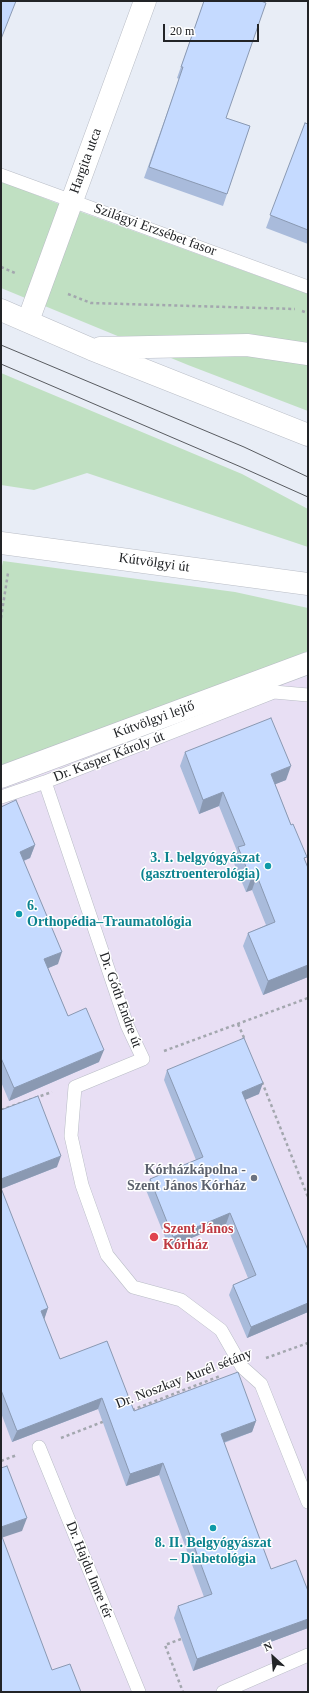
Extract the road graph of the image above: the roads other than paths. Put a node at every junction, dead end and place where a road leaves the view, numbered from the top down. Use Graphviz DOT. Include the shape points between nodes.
graph roads {
  1 [pos="145,1"];
  2 [pos="1,175"];
  3 [pos="72,200"];
  4 [pos="308,287"];
  5 [pos="1,310"];
  6 [pos="28,321"];
  7 [pos="90,348"];
  8 [pos="308,354"];
  9 [pos="308,436"];
  10 [pos="1,543"];
  11 [pos="308,584"];
  12 [pos="308,663"];
  13 [pos="308,694"];
  14 [pos="1,778"];
  15 [pos="45,782"];
  16 [pos="1,797"];
  17 [pos="39,1447"];
  18 [pos="308,1502"];
  19 [pos="308,1655"];
  20 [pos="139,1692"];
  21 [pos="223,1692"];
  1 -- 3 [label="street, Hargita utca"];
  2 -- 3 [label="lane, Szilágyi Erzsébet fasor"];
  3 -- 4 [label="lane, Szilágyi Erzsébet fasor"];
  3 -- 6 [label="street, Hargita utca"];
  5 -- 6 [label="street"];
  6 -- 7 [label="street"];
  7 -- 8 [label="street" via="247,345"];
  7 -- 9 [label="street"];
  10 -- 11 [label="street, Kútvölgyi út"];
  12 -- 14 [label="street, Kútvölgyi lejtő"];
  13 -- 15 [label="lane, Dr. Kasper Károly út" via="274,692"];
  15 -- 16 [label="lane, Dr. Kasper Károly út"];
  15 -- 18 [label="lane, Dr. Góth Endre út" via="128,1025 143,1059 75,1087 71,1136 82,1185 106,1255 133,1287 181,1300 221,1330 242,1367 262,1384"];
  17 -- 20 [label="lane, Dr. Hajdu Imre tér"];
  19 -- 21 [label="lane"];
}
